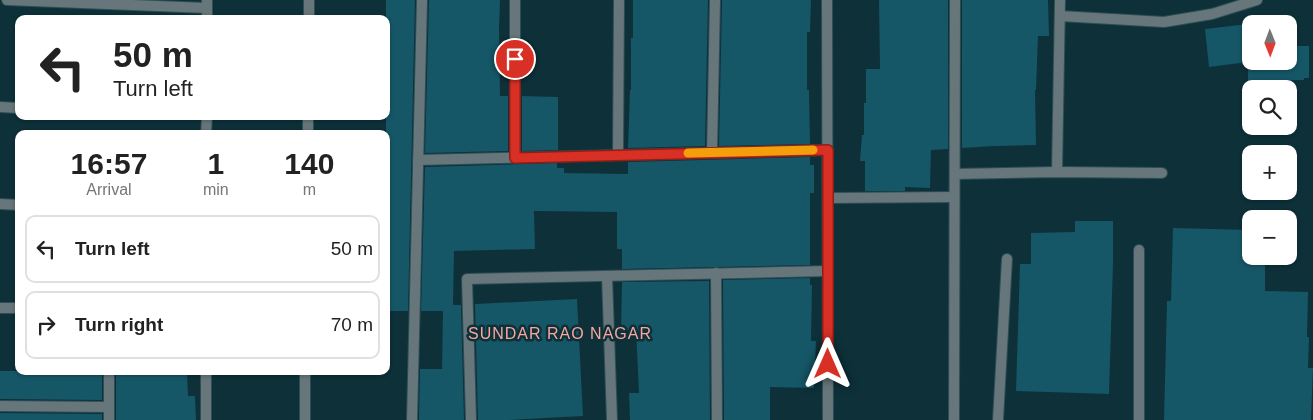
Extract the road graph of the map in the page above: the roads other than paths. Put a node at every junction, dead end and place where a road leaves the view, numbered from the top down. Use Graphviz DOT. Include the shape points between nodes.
graph roads {
  1 [pos="7,0"];
  2 [pos="309,0"];
  3 [pos="422,0"];
  4 [pos="515,0"];
  5 [pos="619,0"];
  6 [pos="715,0"];
  7 [pos="827,0"];
  8 [pos="955,0"];
  9 [pos="1060,0"];
  10 [pos="1257,0"];
  11 [pos="97,2"];
  12 [pos="207,9"];
  13 [pos="308,15"];
  14 [pos="1060,16"];
  15 [pos="0,108"];
  16 [pos="15,108"];
  17 [pos="828,150"];
  18 [pos="712,153"];
  19 [pos="618,155"];
  20 [pos="515,158"];
  21 [pos="418,160"];
  22 [pos="1057,172"];
  23 [pos="1162,173"];
  24 [pos="954,174"];
  25 [pos="954,197"];
  26 [pos="828,198"];
  27 [pos="0,204"];
  28 [pos="15,205"];
  29 [pos="1139,250"];
  30 [pos="1007,259"];
  31 [pos="828,271"];
  32 [pos="716,273"];
  33 [pos="607,276"];
  34 [pos="0,308"];
  35 [pos="15,308"];
  36 [pos="109,375"];
  37 [pos="206,375"];
  38 [pos="305,375"];
  39 [pos="0,406"];
  40 [pos="109,407"];
  41 [pos="109,420"];
  42 [pos="206,420"];
  43 [pos="305,420"];
  44 [pos="412,420"];
  45 [pos="470,420"];
  46 [pos="612,420"];
  47 [pos="717,420"];
  48 [pos="828,420"];
  49 [pos="954,420"];
  50 [pos="998,420"];
  51 [pos="1140,420"];
  1 -- 11 [label="street"];
  2 -- 13 [label="street"];
  3 -- 21 [label="street"];
  4 -- 20 [label="street"];
  5 -- 19 [label="street"];
  6 -- 18 [label="street"];
  7 -- 17 [label="street"];
  8 -- 24 [label="street"];
  9 -- 14 [label="street"];
  10 -- 14 [label="street" via="1212,14 1164,22"];
  11 -- 12 [label="street"];
  14 -- 22 [label="street"];
  15 -- 16 [label="street"];
  17 -- 18 [label="street"];
  17 -- 26 [label="street"];
  18 -- 19 [label="street"];
  19 -- 20 [label="street"];
  20 -- 21 [label="street"];
  21 -- 44 [label="street"];
  22 -- 23 [label="street"];
  22 -- 24 [label="street"];
  24 -- 25 [label="street"];
  25 -- 26 [label="street"];
  25 -- 49 [label="street"];
  26 -- 31 [label="street"];
  27 -- 28 [label="street"];
  29 -- 51 [label="street"];
  30 -- 50 [label="street"];
  31 -- 32 [label="street"];
  31 -- 48 [label="street"];
  32 -- 33 [label="street"];
  32 -- 47 [label="street"];
  33 -- 45 [label="street" via="468,278"];
  33 -- 46 [label="street"];
  34 -- 35 [label="street"];
  36 -- 40 [label="street"];
  37 -- 42 [label="street"];
  38 -- 43 [label="street"];
  39 -- 40 [label="street"];
  40 -- 41 [label="street"];
}
